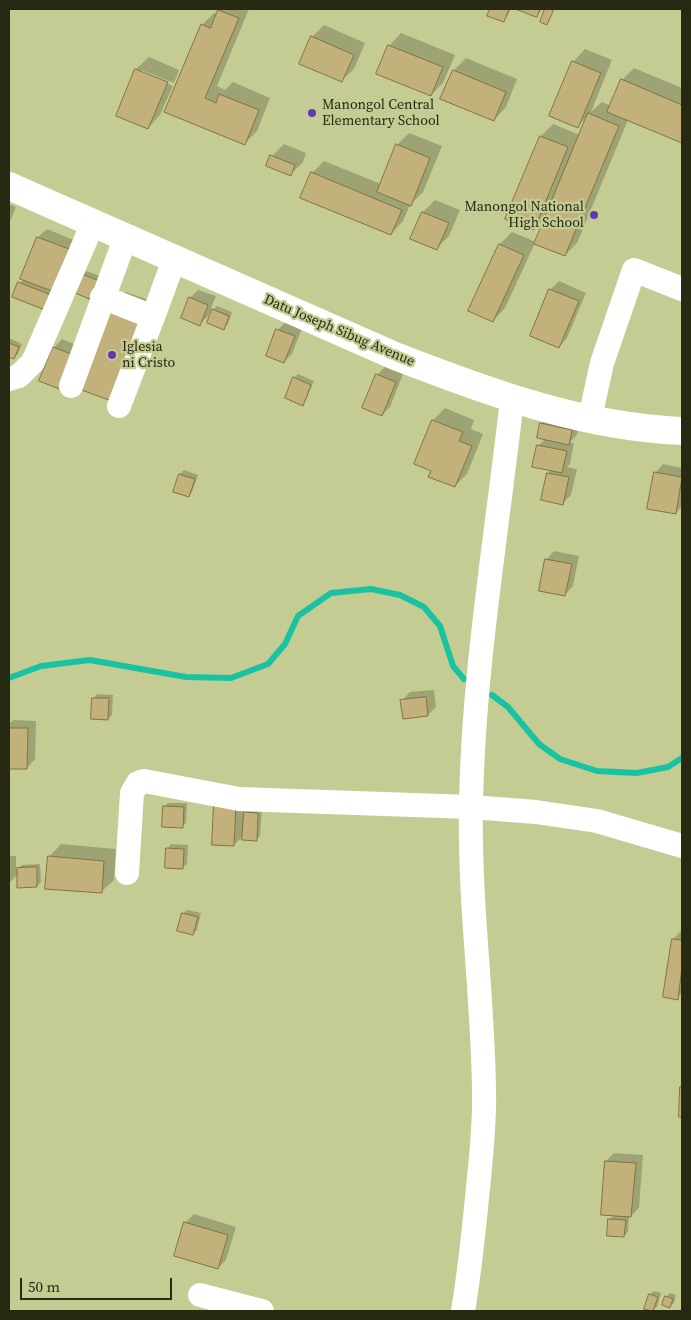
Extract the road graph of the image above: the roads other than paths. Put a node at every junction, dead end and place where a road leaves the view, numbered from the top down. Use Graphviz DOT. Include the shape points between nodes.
graph roads {
  1 [pos="9,186"];
  2 [pos="93,223"];
  3 [pos="125,238"];
  4 [pos="174,260"];
  5 [pos="682,289"];
  6 [pos="102,297"];
  7 [pos="153,317"];
  8 [pos="9,379"];
  9 [pos="71,386"];
  10 [pos="512,399"];
  11 [pos="119,406"];
  12 [pos="590,418"];
  13 [pos="682,431"];
  14 [pos="471,807"];
  15 [pos="682,846"];
  16 [pos="127,873"];
  17 [pos="200,1295"];
  18 [pos="262,1311"];
  19 [pos="463,1311"];
  1 -- 2 [label="main road, Datu Joseph Sibug Avenue"];
  2 -- 3 [label="main road, Datu Joseph Sibug Avenue"];
  2 -- 8 [label="street" via="33,362 19,376"];
  3 -- 4 [label="main road, Datu Joseph Sibug Avenue"];
  3 -- 6 [label="street"];
  4 -- 7 [label="street"];
  4 -- 10 [label="main road, Datu Joseph Sibug Avenue" via="395,356"];
  5 -- 12 [label="street" via="634,270 602,363"];
  6 -- 7 [label="street"];
  6 -- 9 [label="street"];
  7 -- 11 [label="street"];
  10 -- 12 [label="main road, Datu Joseph Sibug Avenue"];
  10 -- 14 [label="street" via="479,684"];
  12 -- 13 [label="main road, Datu Joseph Sibug Avenue"];
  14 -- 15 [label="street" via="597,821"];
  14 -- 16 [label="street" via="239,799 144,781 138,783 132,793"];
  14 -- 19 [label="street" via="473,916 484,1094 477,1199"];
  17 -- 18 [label="street"];
}
